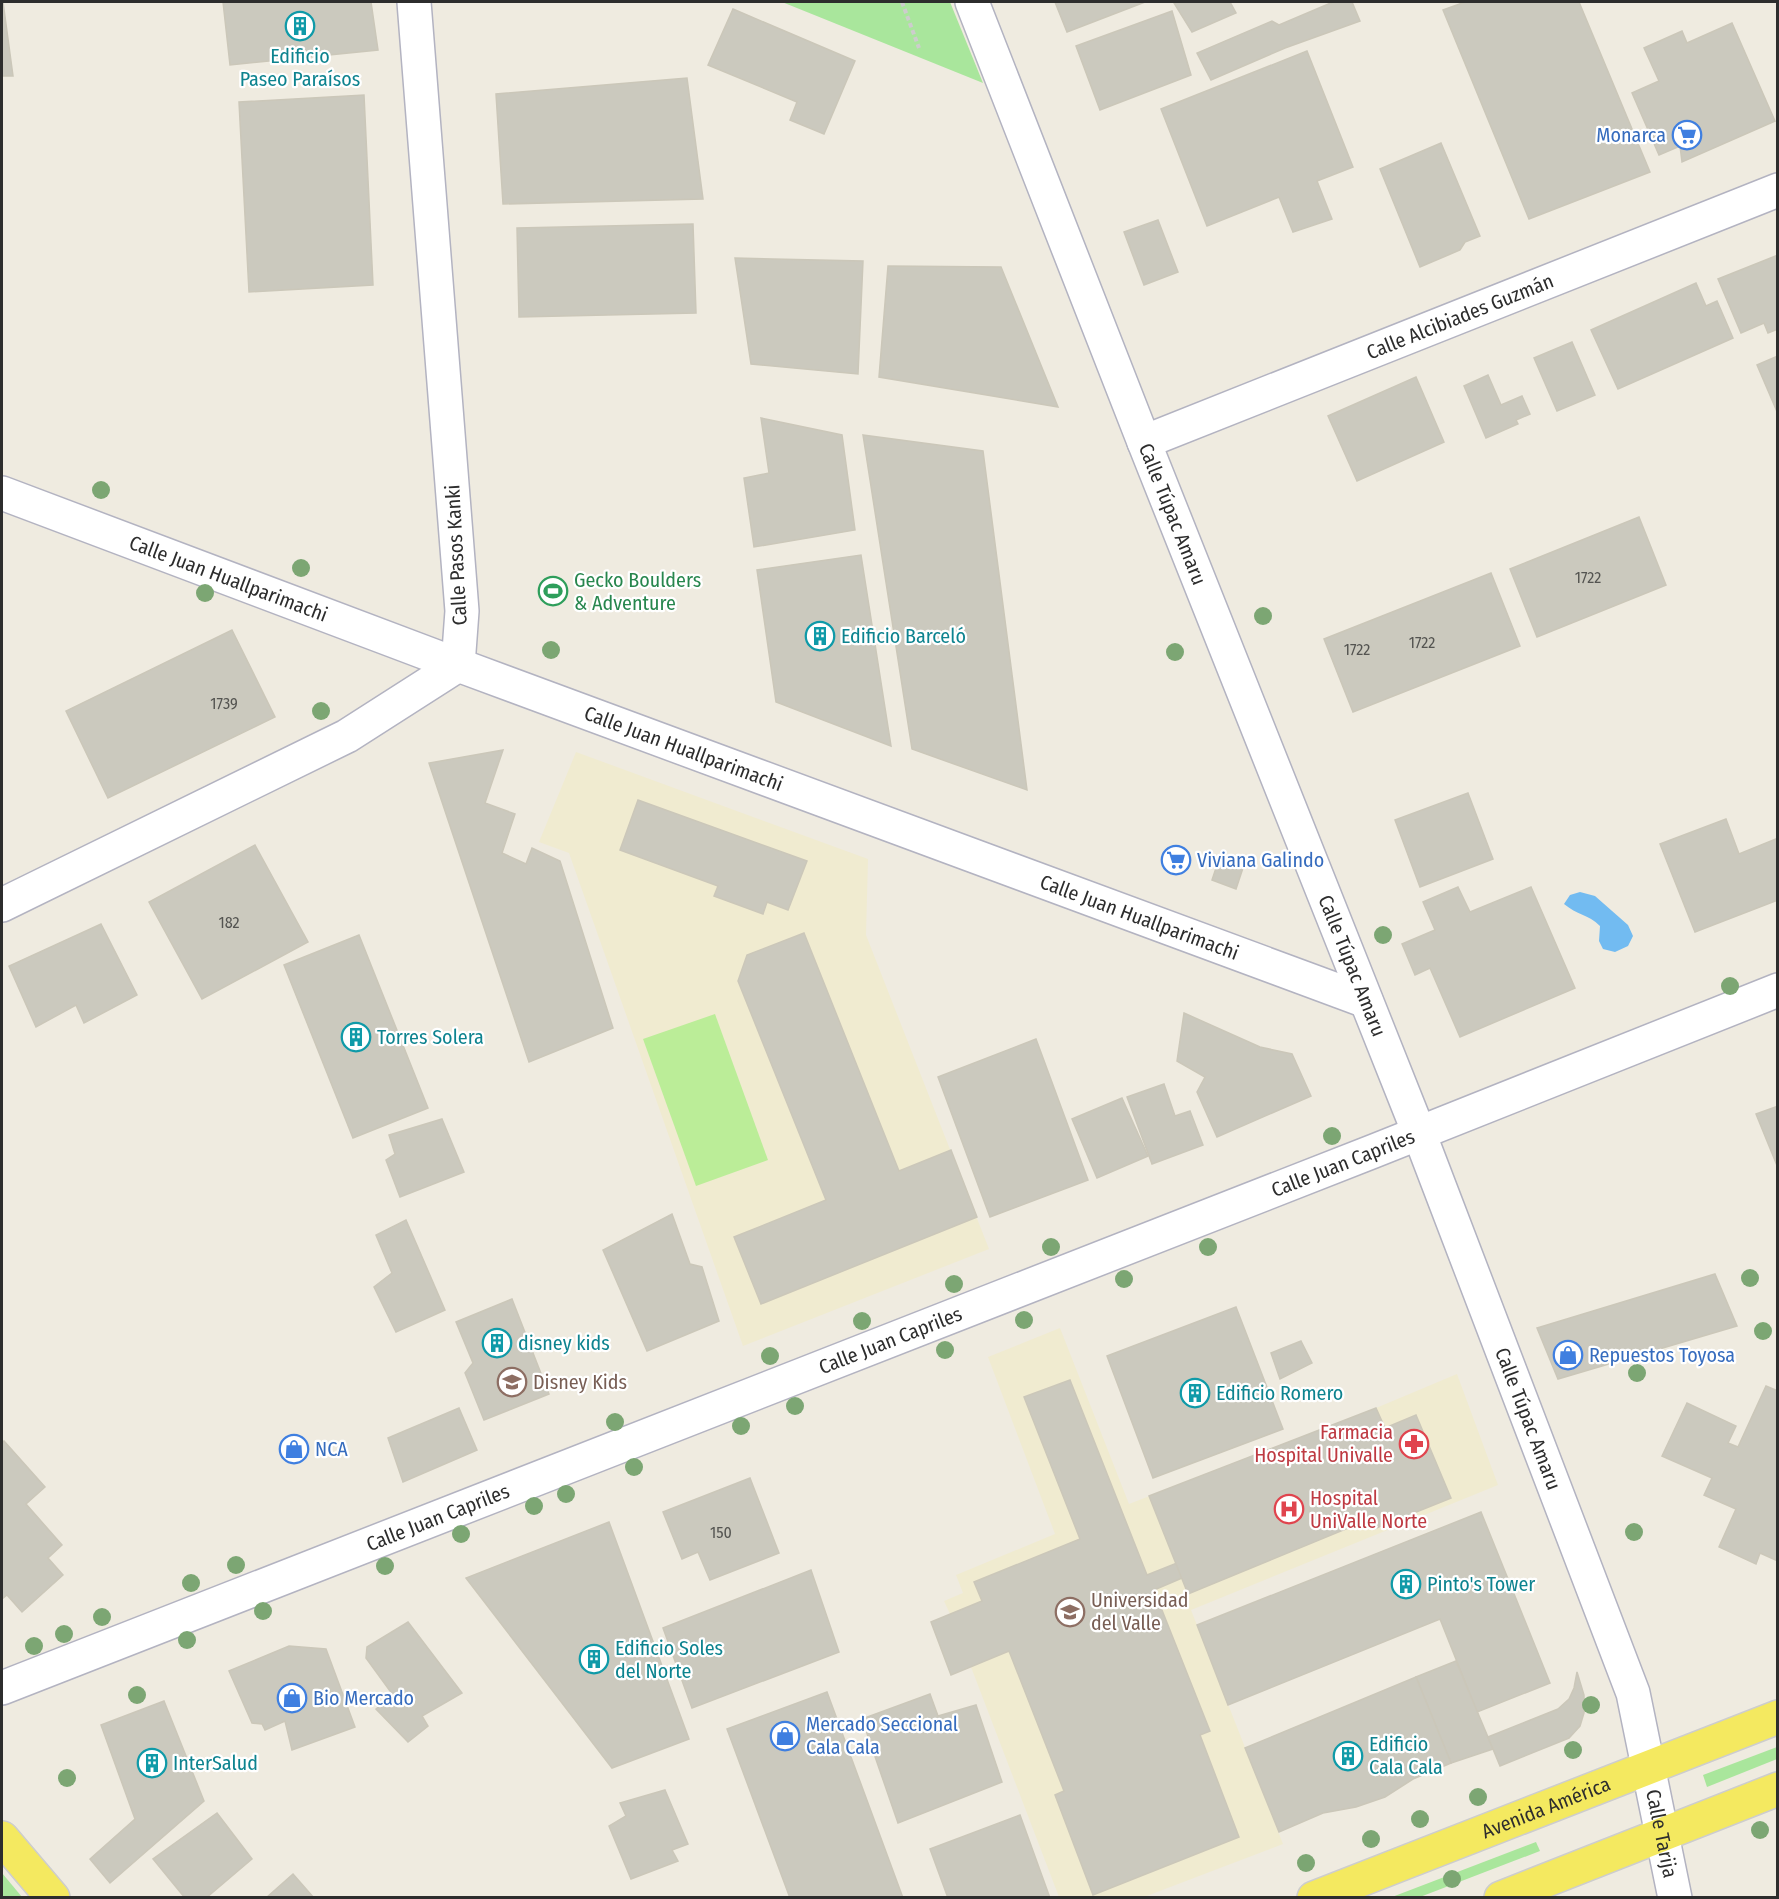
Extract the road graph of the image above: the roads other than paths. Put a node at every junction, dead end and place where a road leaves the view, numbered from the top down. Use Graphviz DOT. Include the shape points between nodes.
graph roads {
  1 [pos="414,2"];
  2 [pos="972,2"];
  3 [pos="1778,190"];
  4 [pos="1144,442"];
  5 [pos="2,493"];
  6 [pos="458,665"];
  7 [pos="2,905"];
  8 [pos="1778,990"];
  9 [pos="1366,1001"];
  10 [pos="1419,1133"];
  11 [pos="2,1688"];
  12 [pos="1778,1717"];
  13 [pos="1649,1768"];
  14 [pos="1778,1789"];
  15 [pos="1662,1833"];
  16 [pos="2,1838"];
  17 [pos="53,1898"];
  18 [pos="1314,1898"];
  19 [pos="1501,1898"];
  20 [pos="1675,1898"];
  1 -- 6 [label="street, Calle Pasos Kanki" via="462,611"];
  2 -- 4 [label="street, Calle Túpac Amaru"];
  3 -- 4 [label="street, Calle Alcibiades Guzmán"];
  4 -- 9 [label="street, Calle Túpac Amaru"];
  5 -- 6 [label="street, Calle Juan Huallparimachi"];
  6 -- 7 [label="street" via="347,736"];
  6 -- 9 [label="street, Calle Juan Huallparimachi"];
  8 -- 10 [label="street, Calle Juan Capriles"];
  9 -- 10 [label="street, Calle Túpac Amaru"];
  10 -- 11 [label="street, Calle Juan Capriles"];
  10 -- 13 [label="street, Calle Túpac Amaru" via="1633,1693"];
  12 -- 13 [label="main road, Avenida América"];
  13 -- 15 [label="street, Calle Tarija"];
  13 -- 18 [label="main road, Avenida América"];
  14 -- 15 [label="main road"];
  15 -- 19 [label="main road"];
  15 -- 20 [label="street, Calle Tarija"];
  16 -- 17 [label="main road"];
}
